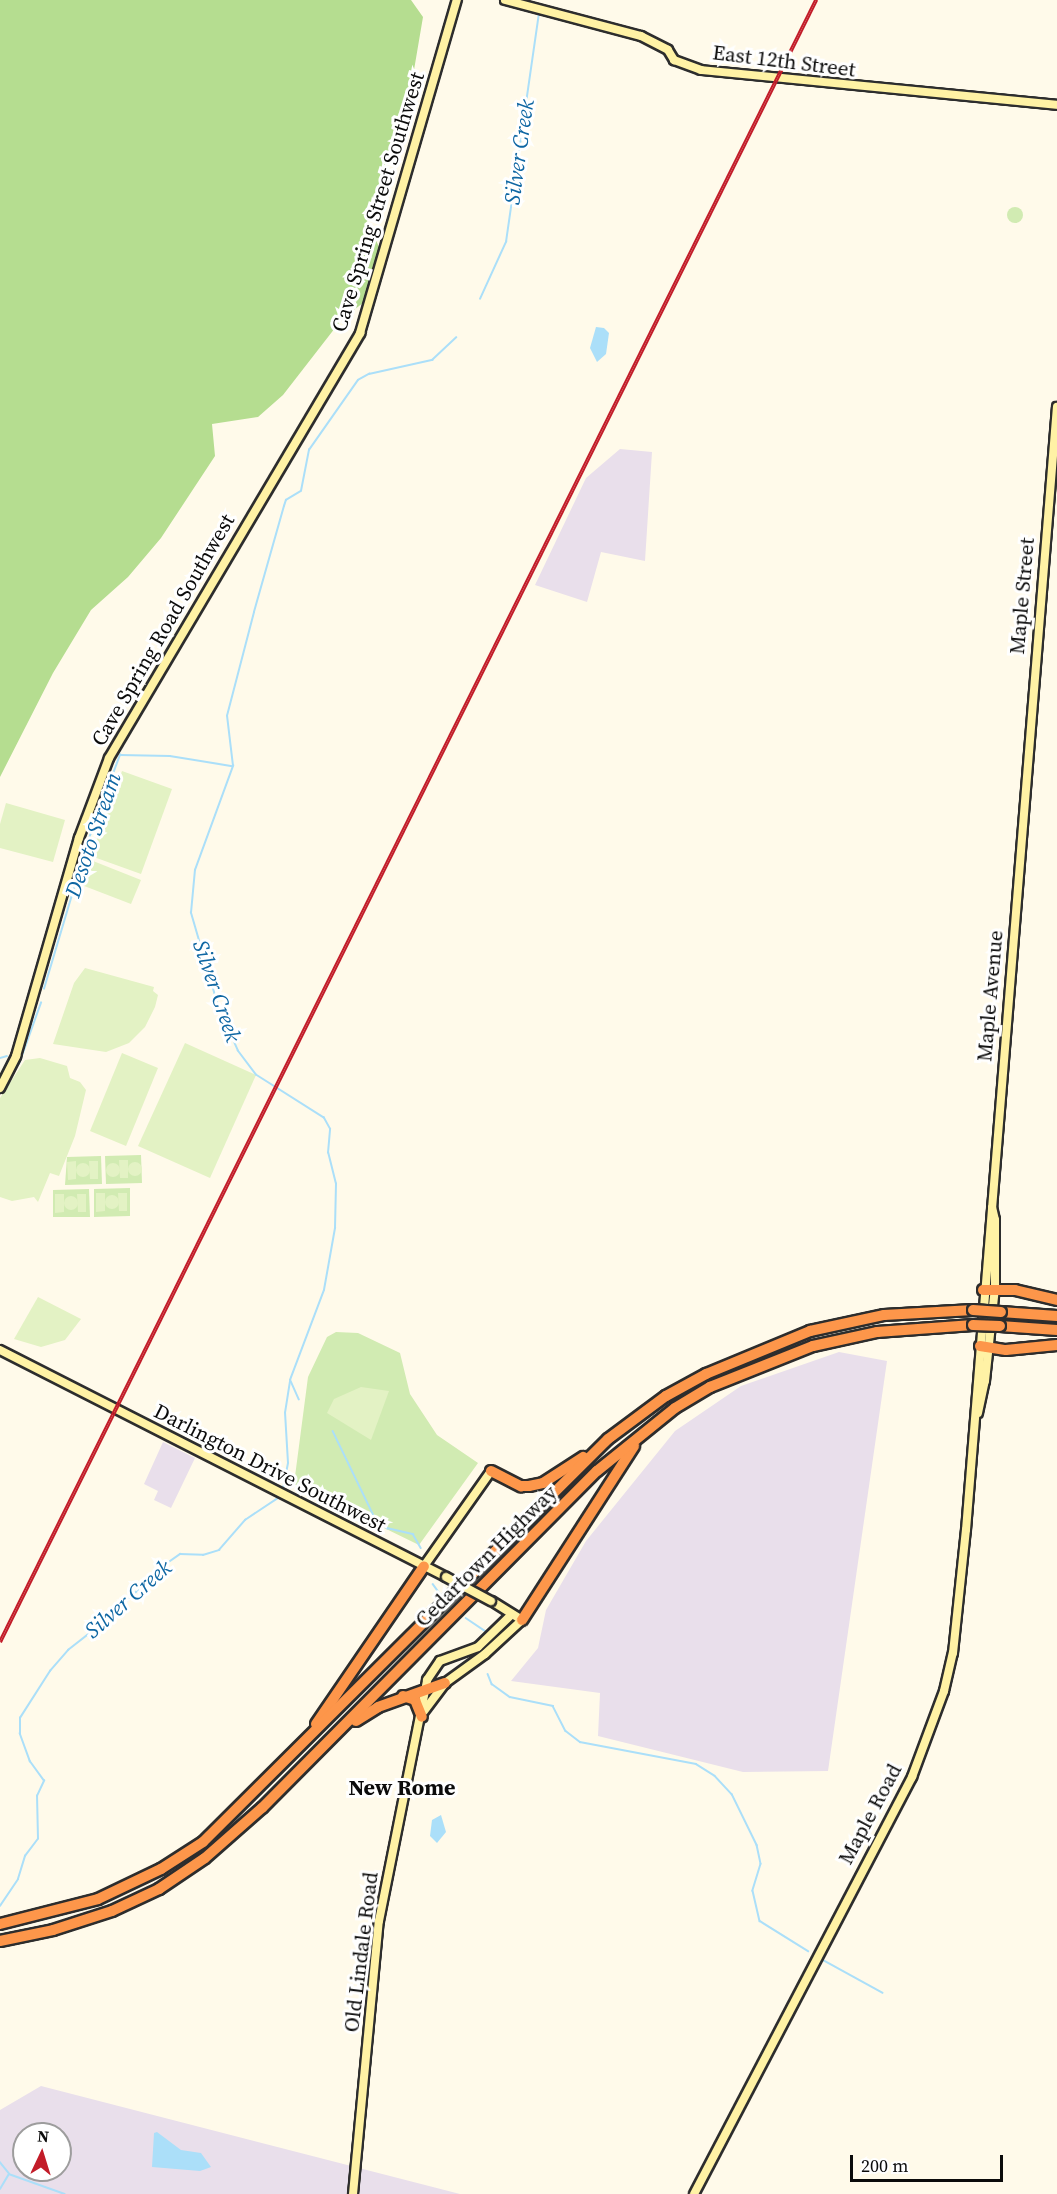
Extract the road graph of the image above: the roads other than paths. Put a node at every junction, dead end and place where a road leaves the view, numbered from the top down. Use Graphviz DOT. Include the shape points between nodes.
graph roads {
  1 [pos="457,0"];
  2 [pos="505,0"];
  3 [pos="1057,105"];
  4 [pos="1057,407"];
  5 [pos="279,469"];
  6 [pos="1024,788"];
  7 [pos="0,1088"];
  8 [pos="989,1289"];
  9 [pos="1057,1300"];
  10 [pos="1057,1316"];
  11 [pos="977,1323"];
  12 [pos="996,1323"];
  13 [pos="1057,1330"];
  14 [pos="1057,1345"];
  15 [pos="984,1347"];
  16 [pos="0,1350"];
  17 [pos="646,1430"];
  18 [pos="608,1439"];
  19 [pos="491,1471"];
  20 [pos="424,1566"];
  21 [pos="512,1614"];
  22 [pos="522,1620"];
  23 [pos="445,1683"];
  24 [pos="425,1689"];
  25 [pos="403,1696"];
  26 [pos="422,1717"];
  27 [pos="338,1732"];
  28 [pos="304,1742"];
  29 [pos="0,1924"];
  30 [pos="0,1941"];
  31 [pos="353,2194"];
  32 [pos="694,2194"];
  1 -- 5 [label="street, Cave Spring Street Southwest" via="360,333"];
  2 -- 3 [label="street, East 12th Street" via="649,39 668,50 674,60 701,70"];
  4 -- 6 [label="street, Maple Street"];
  5 -- 7 [label="street, Cave Spring Road Southwest" via="109,758 79,838 15,1056"];
  6 -- 8 [label="street, Maple Avenue"];
  8 -- 9 [label="highway"];
  8 -- 11 [label="street, Maple Avenue"];
  8 -- 12 [label="street, Maple Avenue"];
  10 -- 18 [label="highway, Cedartown Highway, bridge" via="973,1310 912,1312 884,1315 778,1342 666,1396"];
  11 -- 12 [label="highway, Cedartown Highway, bridge"];
  11 -- 15 [label="street, Maple Road"];
  11 -- 17 [label="highway, Cedartown Highway" via="877,1332 780,1357 710,1387"];
  12 -- 13 [label="highway, Cedartown Highway"];
  12 -- 15 [label="street, Maple Road"];
  14 -- 15 [label="highway" via="1006,1350"];
  15 -- 32 [label="street, Maple Road" via="959,1611 944,1690 912,1777"];
  16 -- 20 [label="street, Darlington Drive Southwest"];
  17 -- 22 [label="highway" via="593,1505"];
  17 -- 27 [label="highway, Cedartown Highway" via="597,1472"];
  18 -- 19 [label="highway" via="543,1483 521,1486"];
  18 -- 28 [label="highway, Cedartown Highway"];
  19 -- 20 [label="street"];
  20 -- 21 [label="street, Darlington Drive Southwest, bridge"];
  20 -- 28 [label="highway"];
  21 -- 22 [label="street, Darlington Drive Southwest"];
  21 -- 24 [label="street, Old Lindale Road" via="478,1647 434,1666"];
  22 -- 23 [label="street, Old Lindale Road"];
  23 -- 24 [label="highway"];
  23 -- 26 [label="street, Old Lindale Road"];
  24 -- 25 [label="highway"];
  24 -- 26 [label="street, Old Lindale Road"];
  25 -- 26 [label="highway" via="415,1700"];
  25 -- 27 [label="highway"];
  26 -- 31 [label="street, Old Lindale Road" via="379,1921"];
  27 -- 30 [label="highway, Cedartown Highway" via="205,1858 159,1889 112,1911"];
  28 -- 29 [label="highway, Cedartown Highway" via="203,1842 161,1869 98,1899"];
}
